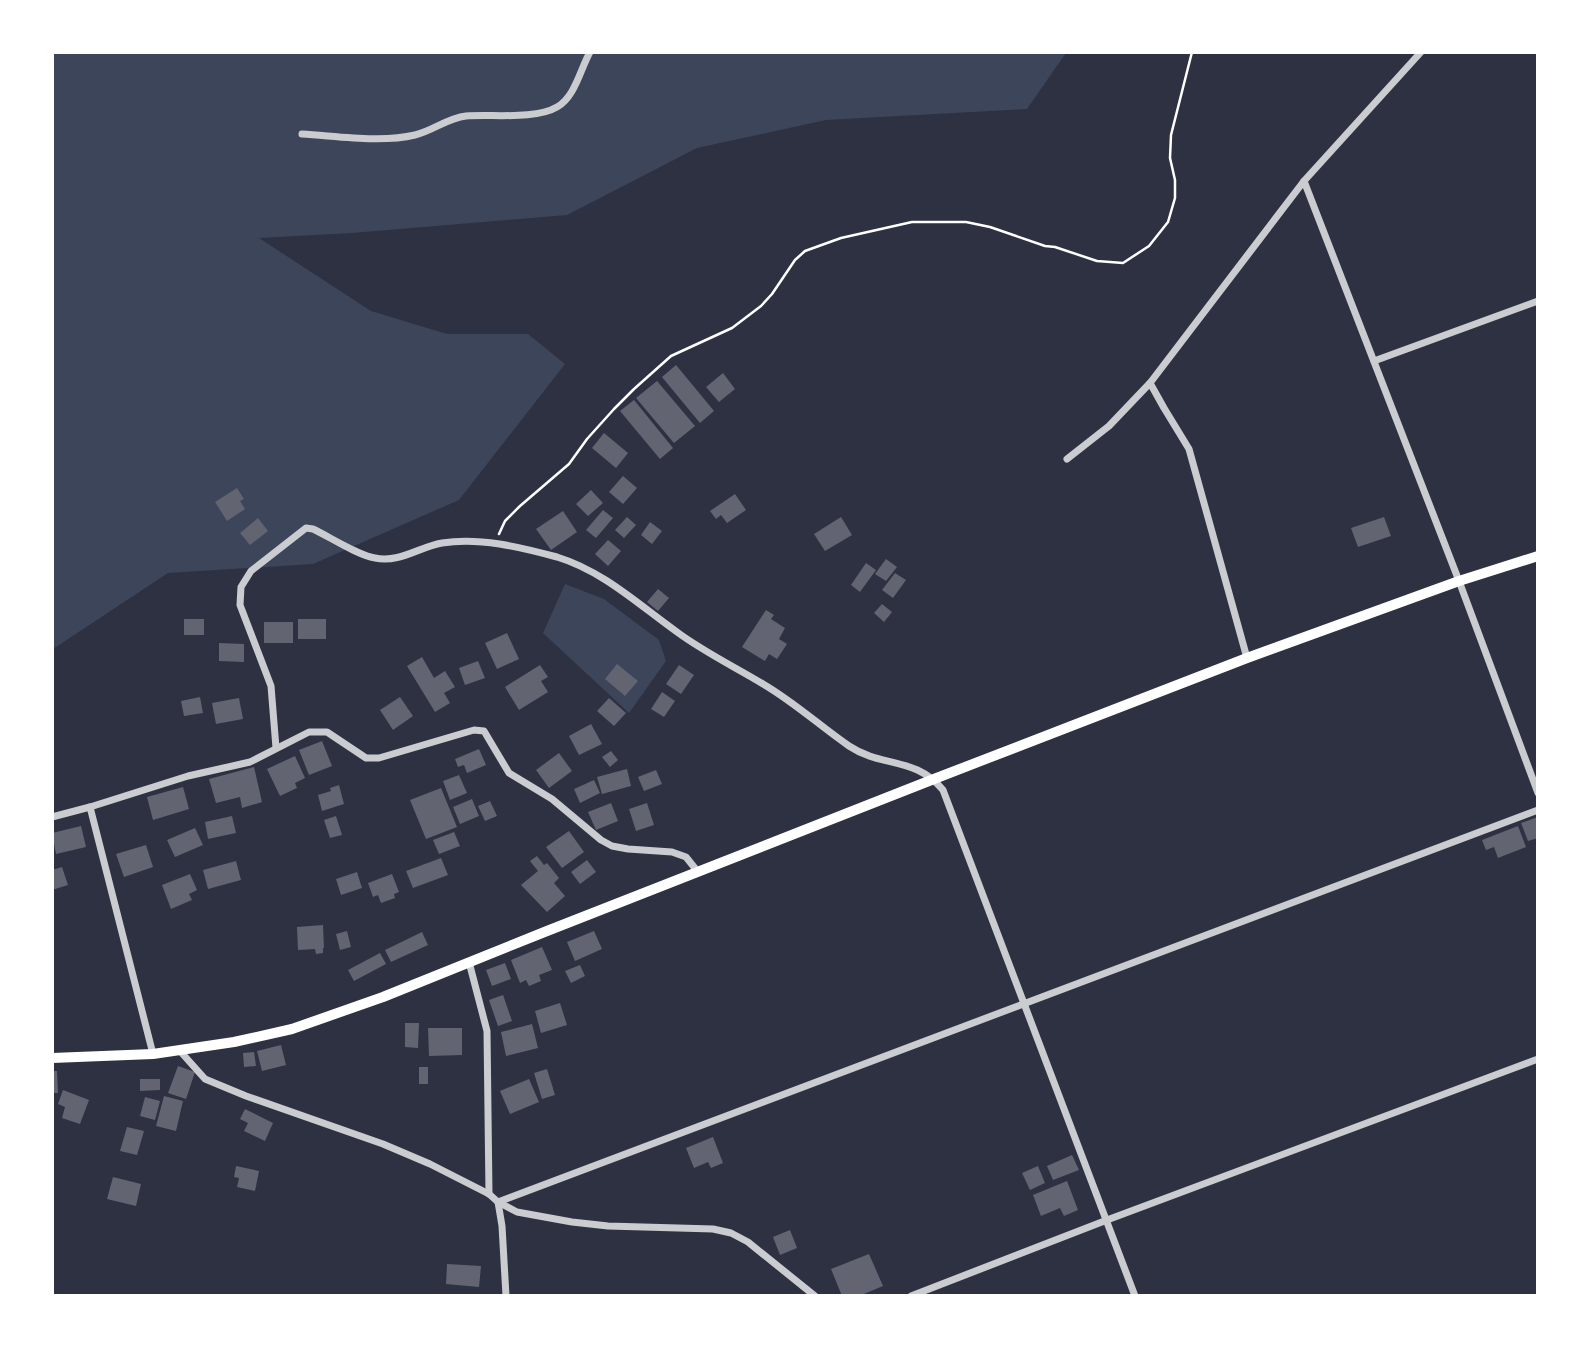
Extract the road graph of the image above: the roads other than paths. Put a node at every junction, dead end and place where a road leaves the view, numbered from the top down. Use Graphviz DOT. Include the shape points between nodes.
graph roads {
  1 [pos="590,52"];
  2 [pos="1421,52"];
  3 [pos="302,134"];
  4 [pos="1304,181"];
  5 [pos="1538,301"];
  6 [pos="1374,361"];
  7 [pos="1150,383"];
  8 [pos="1067,458"];
  9 [pos="1538,556"];
  10 [pos="1459,581"];
  11 [pos="1247,658"];
  12 [pos="276,748"];
  13 [pos="934,779"];
  14 [pos="1538,793"];
  15 [pos="90,807"];
  16 [pos="1538,810"];
  17 [pos="52,817"];
  18 [pos="698,872"];
  19 [pos="469,962"];
  20 [pos="1024,1003"];
  21 [pos="180,1051"];
  22 [pos="153,1054"];
  23 [pos="52,1058"];
  24 [pos="1538,1059"];
  25 [pos="489,1194"];
  26 [pos="498,1202"];
  27 [pos="1107,1220"];
  28 [pos="506,1296"];
  29 [pos="815,1296"];
  30 [pos="911,1296"];
  31 [pos="1135,1296"];
  1 -- 3 [label="street" via="571,92 559,106 540,114 462,116 417,135"];
  2 -- 4 [label="street"];
  4 -- 6 [label="street"];
  4 -- 7 [label="street"];
  5 -- 6 [label="street"];
  6 -- 10 [label="street"];
  7 -- 8 [label="street" via="1109,426"];
  7 -- 11 [label="street" via="1189,449"];
  9 -- 10 [label="highway"];
  10 -- 11 [label="highway"];
  10 -- 14 [label="street"];
  11 -- 13 [label="highway"];
  12 -- 13 [label="street" via="271,686 240,605 241,587 251,571 306,528 374,558 392,559 439,544 463,542 495,543 558,557 636,600 678,634 785,698 852,748 918,769"];
  12 -- 15 [label="street" via="250,762"];
  12 -- 18 [label="street" via="309,732 327,732 366,758 379,758 484,731 509,773 552,799 601,840 628,849 672,852 686,857"];
  13 -- 18 [label="highway"];
  13 -- 20 [label="street" via="943,790"];
  15 -- 17 [label="street"];
  15 -- 22 [label="street"];
  16 -- 20 [label="street"];
  18 -- 19 [label="highway"];
  19 -- 21 [label="highway" via="292,1029"];
  19 -- 25 [label="street" via="486,1031"];
  20 -- 26 [label="street"];
  20 -- 27 [label="street"];
  21 -- 22 [label="highway"];
  21 -- 25 [label="street" via="205,1079 383,1144"];
  22 -- 23 [label="highway"];
  24 -- 27 [label="street"];
  25 -- 26 [label="street"];
  26 -- 28 [label="street"];
  26 -- 29 [label="street" via="517,1212 572,1222 731,1233"];
  27 -- 30 [label="street"];
  27 -- 31 [label="street"];
}
